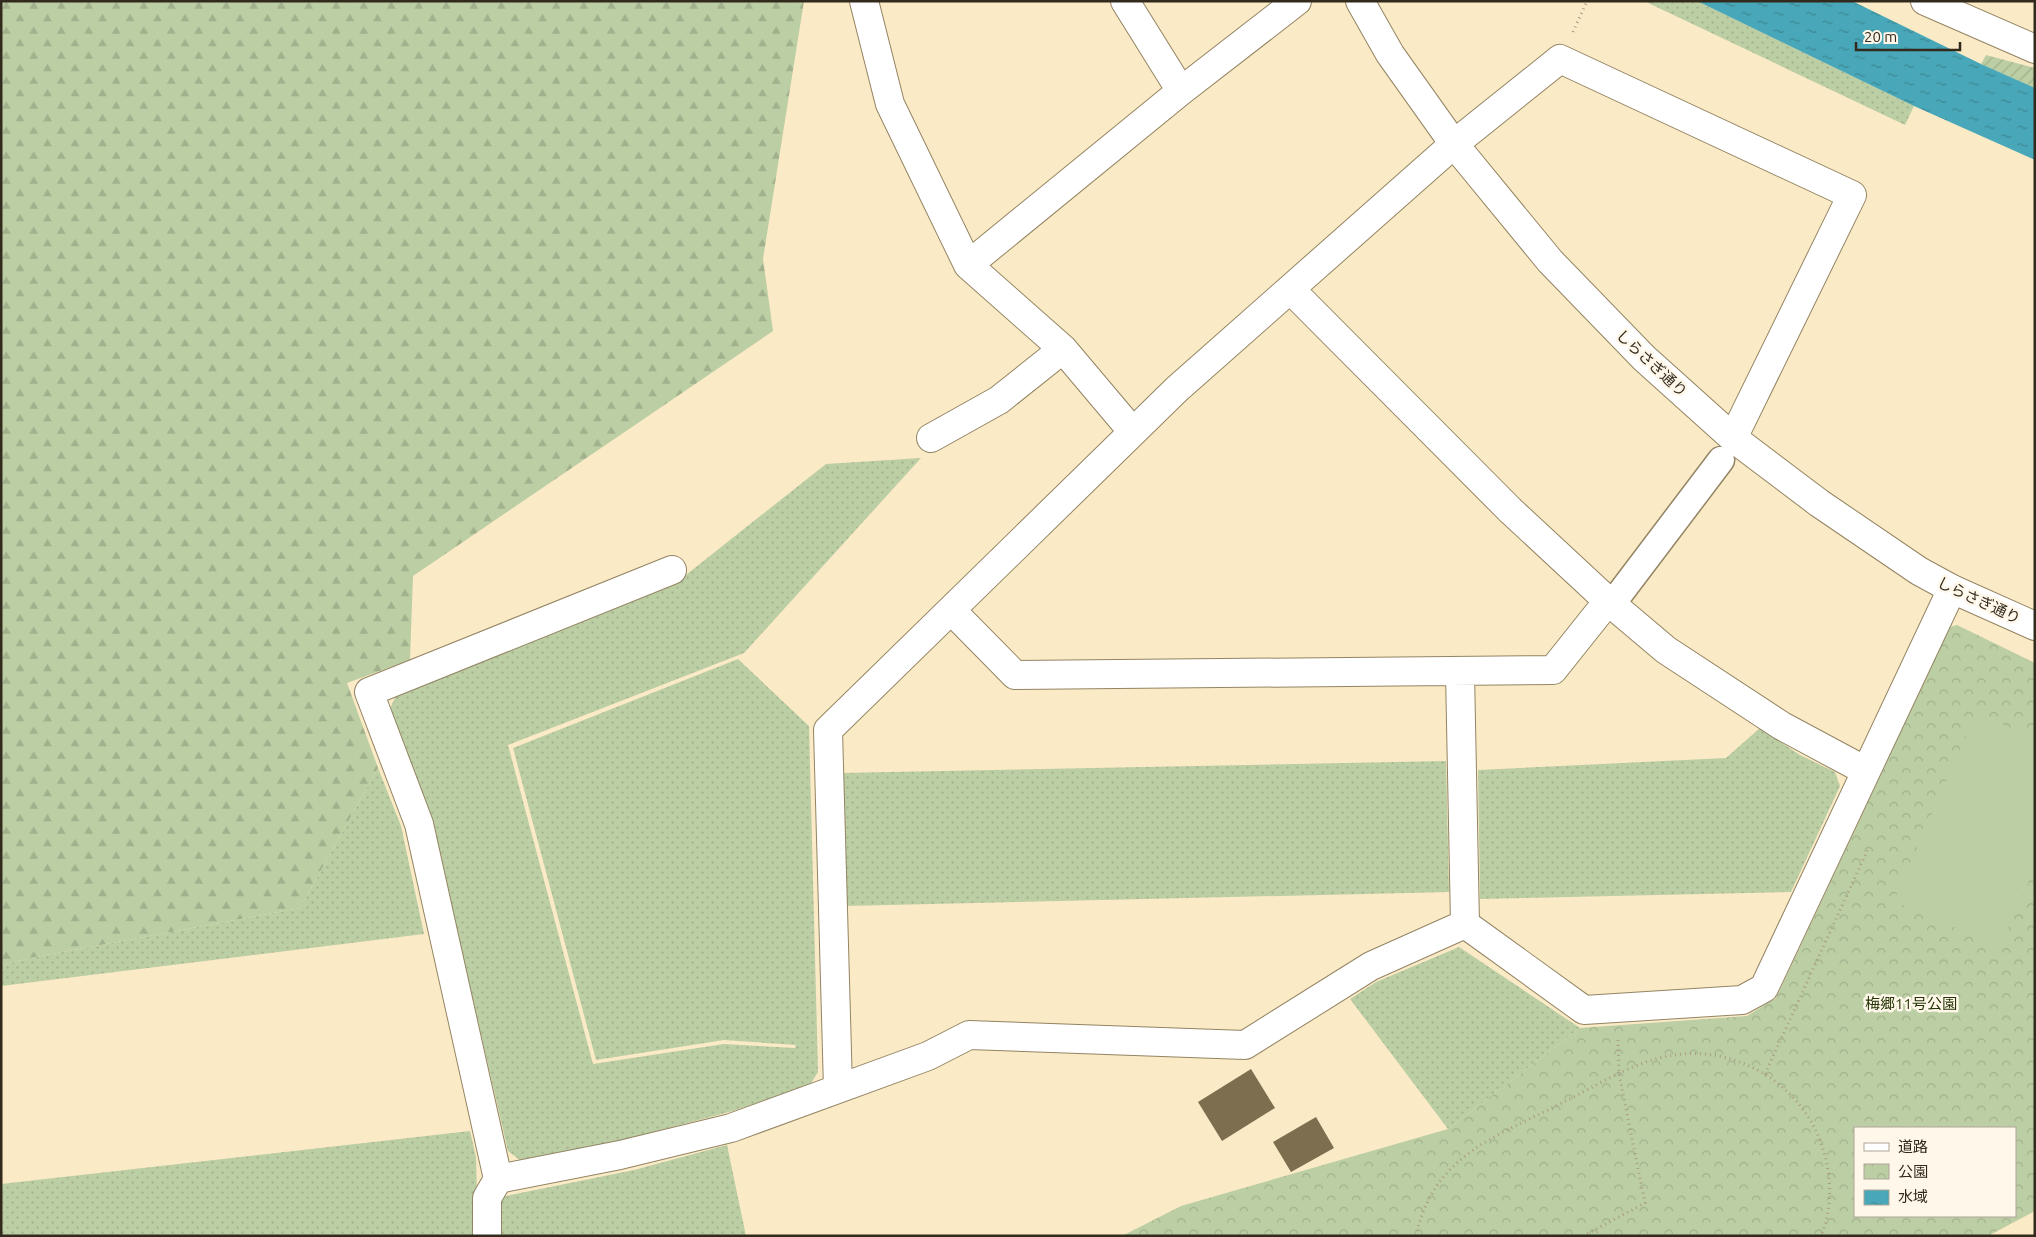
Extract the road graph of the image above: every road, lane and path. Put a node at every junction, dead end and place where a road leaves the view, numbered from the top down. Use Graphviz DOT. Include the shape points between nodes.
graph roads {
  1 [pos="864,1"];
  2 [pos="1125,1"];
  3 [pos="1297,1"];
  4 [pos="1360,1"];
  5 [pos="1925,1"];
  6 [pos="2035,49"];
  7 [pos="1181,91"];
  8 [pos="1454,144"];
  9 [pos="968,265"];
  10 [pos="1290,289"];
  11 [pos="1062,349"];
  12 [pos="1133,432"];
  13 [pos="931,438"];
  14 [pos="1727,449"];
  15 [pos="672,570"];
  16 [pos="1952,589"];
  17 [pos="1610,603"];
  18 [pos="951,610"];
  19 [pos="2035,626"];
  20 [pos="1460,672"];
  21 [pos="1866,771"];
  22 [pos="1465,924"];
  23 [pos="1620,1074"];
  24 [pos="838,1088"];
  25 [pos="498,1179"];
  26 [pos="487,1236"];
  27 [pos="1416,1236"];
  28 [pos="1583,1236"];
  29 [pos="1821,1236"];
  1 -- 9 [label="street" via="890,104"];
  2 -- 7 [label="street"];
  3 -- 7 [label="street"];
  4 -- 8 [label="street, しらさぎ通り" via="1390,54"];
  5 -- 6 [label="street"];
  7 -- 9 [label="street"];
  8 -- 10 [label="street"];
  8 -- 14 [label="street, しらさぎ通り" via="1550,261"];
  8 -- 14 [label="street" via="1560,60 1852,195"];
  9 -- 11 [label="street"];
  10 -- 12 [label="street"];
  10 -- 17 [label="street" via="1510,510"];
  11 -- 12 [label="street"];
  11 -- 13 [label="street" via="999,400"];
  12 -- 18 [label="street"];
  14 -- 16 [label="street, しらさぎ通り" via="1819,503 1919,571"];
  14 -- 17 [label="street"];
  15 -- 25 [label="street" via="369,692 419,824"];
  16 -- 19 [label="street, しらさぎ通り"];
  16 -- 21 [label="street"];
  17 -- 20 [label="street" via="1553,670"];
  17 -- 21 [label="street" via="1666,650 1773,720"];
  18 -- 20 [label="street" via="1015,675"];
  18 -- 24 [label="street" via="828,730"];
  20 -- 22 [label="street"];
  21 -- 22 [label="street" via="1764,988 1742,1000 1584,1010"];
  22 -- 24 [label="street" via="1371,966 1245,1045 969,1036 928,1056"];
  23 -- 27 [label="path" via="1462,1156 1437,1184 1420,1218"];
  23 -- 28 [label="path" via="1645,1203"];
  23 -- 29 [label="path" via="1675,1055 1712,1055 1748,1065 1773,1078 1811,1119 1823,1145 1829,1172 1829,1201"];
  24 -- 25 [label="street" via="731,1128 620,1155"];
  25 -- 26 [label="street" via="487,1198"];
}
